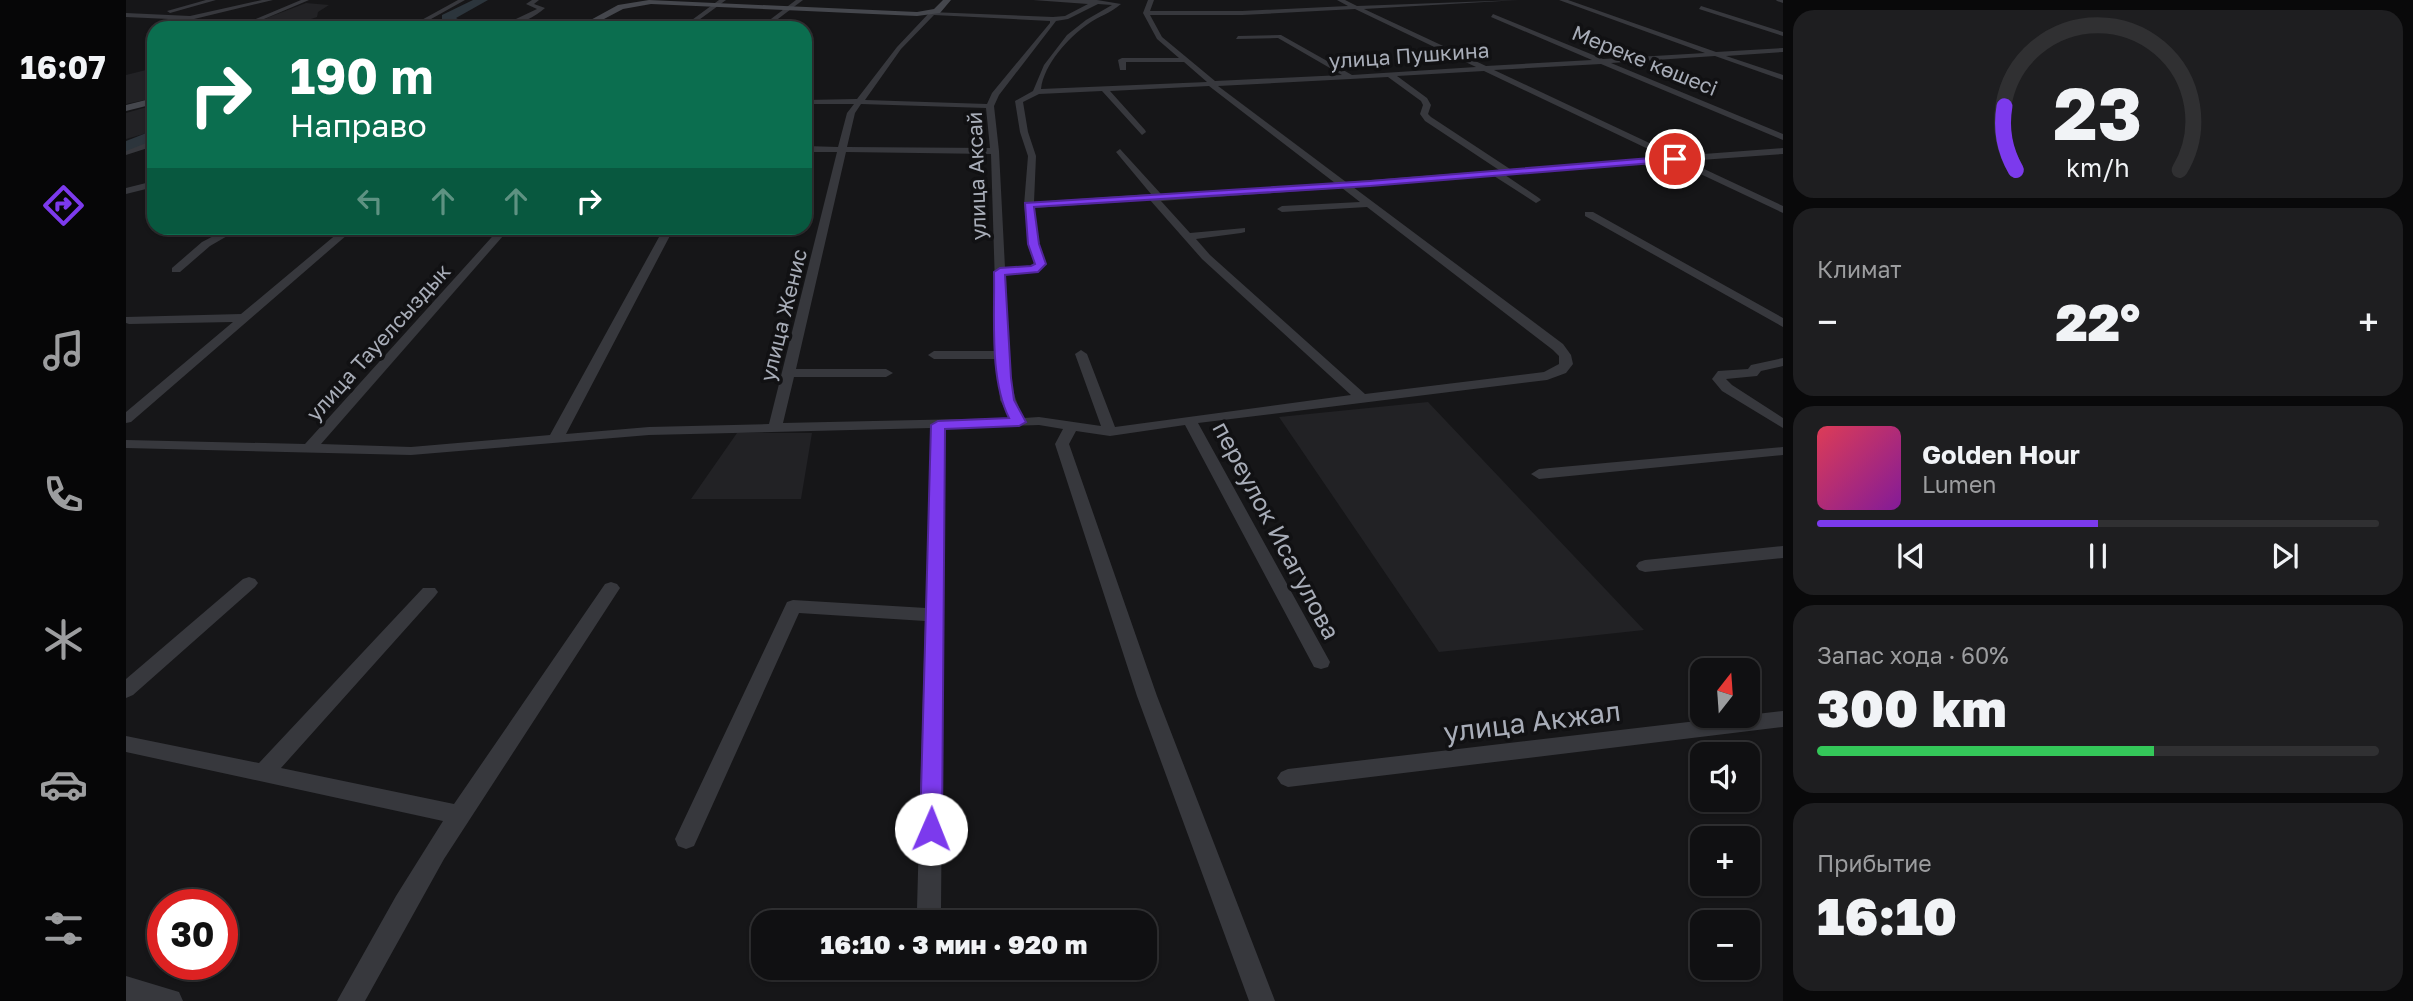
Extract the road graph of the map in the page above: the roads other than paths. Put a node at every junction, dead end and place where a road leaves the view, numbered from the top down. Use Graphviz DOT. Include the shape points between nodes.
graph roads {
  1 [pos="213,0"];
  2 [pos="270,0"];
  3 [pos="306,0"];
  4 [pos="462,0"];
  5 [pos="536,0"];
  6 [pos="800,0"];
  7 [pos="947,0"];
  8 [pos="1036,0"];
  9 [pos="1151,0"];
  10 [pos="1340,0"];
  11 [pos="1516,0"];
  12 [pos="1562,0"];
  13 [pos="663,1"];
  14 [pos="1474,1"];
  15 [pos="721,2"];
  16 [pos="1097,2"];
  17 [pos="542,6"];
  18 [pos="550,6"];
  19 [pos="789,7"];
  20 [pos="1355,7"];
  21 [pos="1701,8"];
  22 [pos="932,13"];
  23 [pos="1146,13"];
  24 [pos="126,15"];
  25 [pos="150,16"];
  26 [pos="1493,16"];
  27 [pos="1053,19"];
  28 [pos="254,21"];
  29 [pos="423,21"];
  30 [pos="518,21"];
  31 [pos="594,21"];
  32 [pos="694,21"];
  33 [pos="771,21"];
  34 [pos="1783,34"];
  35 [pos="1238,38"];
  36 [pos="1783,50"];
  37 [pos="1714,54"];
  38 [pos="1185,60"];
  39 [pos="1602,61"];
  40 [pos="1123,68"];
  41 [pos="1482,68"];
  42 [pos="1389,74"];
  43 [pos="1351,77"];
  44 [pos="1783,78"];
  45 [pos="1213,84"];
  46 [pos="1105,90"];
  47 [pos="1037,92"];
  48 [pos="862,100"];
  49 [pos="812,102"];
  50 [pos="147,103"];
  51 [pos="990,106"];
  52 [pos="126,108"];
  53 [pos="1002,130"];
  54 [pos="1024,132"];
  55 [pos="1142,132"];
  56 [pos="1783,137"];
  57 [pos="147,146"];
  58 [pos="812,149"];
  59 [pos="843,149"];
  60 [pos="995,150"];
  61 [pos="1783,151"];
  62 [pos="1120,152"];
  63 [pos="129,153"];
  64 [pos="1675,159"];
  65 [pos="1509,173"];
  66 [pos="1497,174"];
  67 [pos="1345,185"];
  68 [pos="147,186"];
  69 [pos="126,191"];
  70 [pos="1156,199"];
  71 [pos="1536,200"];
  72 [pos="1369,204"];
  73 [pos="1029,205"];
  74 [pos="1282,209"];
  75 [pos="1783,210"];
  76 [pos="1589,214"];
  77 [pos="1241,230"];
  78 [pos="223,235"];
  79 [pos="342,235"];
  80 [pos="499,235"];
  81 [pos="665,235"];
  82 [pos="1186,237"];
  83 [pos="176,270"];
  84 [pos="1000,272"];
  85 [pos="242,318"];
  86 [pos="129,320"];
  87 [pos="1783,323"];
  88 [pos="1081,354"];
  89 [pos="934,355"];
  90 [pos="1003,355"];
  91 [pos="1777,364"];
  92 [pos="788,373"];
  93 [pos="886,373"];
  94 [pos="1783,374"];
  95 [pos="1363,398"];
  96 [pos="126,419"];
  97 [pos="1190,421"];
  98 [pos="1019,422"];
  99 [pos="1783,424"];
  100 [pos="938,425"];
  101 [pos="775,427"];
  102 [pos="1072,428"];
  103 [pos="1110,432"];
  104 [pos="556,438"];
  105 [pos="126,444"];
  106 [pos="308,450"];
  107 [pos="1783,451"];
  108 [pos="1539,474"];
  109 [pos="1783,552"];
  110 [pos="1645,566"];
  111 [pos="249,583"];
  112 [pos="611,588"];
  113 [pos="429,592"];
  114 [pos="936,615"];
  115 [pos="1321,662"];
  116 [pos="126,690"];
  117 [pos="1783,719"];
  118 [pos="126,744"];
  119 [pos="263,773"];
  120 [pos="1288,778"];
  121 [pos="459,815"];
  122 [pos="687,839"];
  123 [pos="929,909"];
  124 [pos="126,989"];
  125 [pos="170,1001"];
  126 [pos="349,1001"];
  127 [pos="1262,1001"];
  1 -- 25 [label="street"];
  2 -- 25 [label="street" via="198,17"];
  3 -- 28 [label="street"];
  4 -- 29 [label="street"];
  5 -- 17 [label="street" via="529,4"];
  6 -- 19 [label="street"];
  7 -- 22 [label="main road, улица Женис"];
  8 -- 16 [label="street"];
  9 -- 23 [label="street"];
  10 -- 20 [label="street"];
  11 -- 14 [label="street"];
  12 -- 37 [label="street"];
  13 -- 15 [label="main road"];
  13 -- 31 [label="main road" via="621,7"];
  14 -- 20 [label="street"];
  15 -- 19 [label="main road"];
  15 -- 32 [label="street"];
  16 -- 27 [label="street" via="1066,18"];
  16 -- 47 [label="street, улица Аксай" via="1118,5 1084,23 1067,40 1037,82"];
  17 -- 18 [label="street"];
  17 -- 30 [label="street"];
  19 -- 22 [label="main road"];
  19 -- 33 [label="street"];
  20 -- 23 [label="street"];
  20 -- 41 [label="street"];
  21 -- 34 [label="street"];
  22 -- 27 [label="street"];
  22 -- 48 [label="street, улица Женис" via="899,48"];
  23 -- 38 [label="street" via="1159,38"];
  24 -- 25 [label="street"];
  26 -- 39 [label="street, Мереке көшесі"];
  27 -- 51 [label="street, улица Аксай"];
  35 -- 43 [label="street" via="1279,36"];
  36 -- 37 [label="street, улица Пушкина"];
  37 -- 39 [label="street, улица Пушкина"];
  37 -- 44 [label="street"];
  38 -- 40 [label="street" via="1122,60"];
  38 -- 45 [label="street"];
  39 -- 41 [label="street, улица Пушкина"];
  39 -- 56 [label="street, Мереке көшесі"];
  41 -- 42 [label="street, улица Пушкина"];
  41 -- 64 [label="street"];
  42 -- 43 [label="street, улица Пушкина"];
  42 -- 65 [label="street" via="1424,100 1427,119"];
  43 -- 45 [label="street, улица Пушкина"];
  45 -- 46 [label="street, улица Пушкина"];
  45 -- 67 [label="street"];
  46 -- 47 [label="street, улица Пушкина"];
  46 -- 55 [label="street"];
  47 -- 54 [label="street, улица Аксай" via="1019,101"];
  48 -- 49 [label="street"];
  48 -- 51 [label="street"];
  48 -- 59 [label="street, улица Женис" via="851,113"];
  50 -- 52 [label="main road"];
  51 -- 53 [label="street, улица Аксай"];
  53 -- 54 [label="street"];
  53 -- 60 [label="street, улица Аксай"];
  54 -- 73 [label="street, улица Аксай" via="1033,166"];
  57 -- 63 [label="street"];
  58 -- 59 [label="street"];
  59 -- 60 [label="street"];
  59 -- 92 [label="street, улица Женис"];
  60 -- 84 [label="street, улица Аксай"];
  61 -- 64 [label="street"];
  62 -- 70 [label="street"];
  64 -- 65 [label="street"];
  64 -- 75 [label="street"];
  65 -- 66 [label="street"];
  66 -- 67 [label="street"];
  66 -- 71 [label="street"];
  67 -- 70 [label="street"];
  67 -- 72 [label="street"];
  68 -- 69 [label="street"];
  70 -- 73 [label="street"];
  70 -- 82 [label="street"];
  72 -- 74 [label="street"];
  72 -- 95 [label="street" via="1565,355 1566,364 1547,376"];
  73 -- 84 [label="street, улица Аксай" via="1040,264 1034,270"];
  76 -- 87 [label="street"];
  77 -- 82 [label="street"];
  78 -- 83 [label="street"];
  79 -- 85 [label="street"];
  80 -- 106 [label="street, улица Тауелсыздык"];
  81 -- 104 [label="street"];
  82 -- 95 [label="street"];
  84 -- 90 [label="street, улица Аксай"];
  85 -- 86 [label="street"];
  85 -- 96 [label="street"];
  88 -- 103 [label="street"];
  89 -- 90 [label="street"];
  90 -- 98 [label="street, улица Аксай" via="1007,400"];
  91 -- 94 [label="street"];
  91 -- 99 [label="street" via="1752,373 1723,374 1719,379"];
  92 -- 93 [label="street"];
  92 -- 101 [label="street, улица Женис"];
  95 -- 97 [label="street"];
  97 -- 103 [label="street"];
  97 -- 115 [label="street, переулок Исагулова"];
  98 -- 100 [label="street"];
  98 -- 102 [label="street"];
  100 -- 101 [label="street"];
  100 -- 114 [label="street"];
  101 -- 104 [label="street"];
  102 -- 103 [label="street"];
  102 -- 127 [label="street" via="1062,444 1147,696"];
  104 -- 106 [label="street" via="411,451"];
  105 -- 106 [label="street"];
  107 -- 108 [label="street"];
  109 -- 110 [label="street"];
  111 -- 116 [label="street"];
  112 -- 121 [label="street"];
  113 -- 119 [label="street"];
  114 -- 122 [label="street" via="793,606"];
  114 -- 123 [label="street"];
  117 -- 120 [label="street, улица Акжал"];
  118 -- 119 [label="street"];
  119 -- 121 [label="street"];
  121 -- 126 [label="street"];
  124 -- 125 [label="street"];
}
